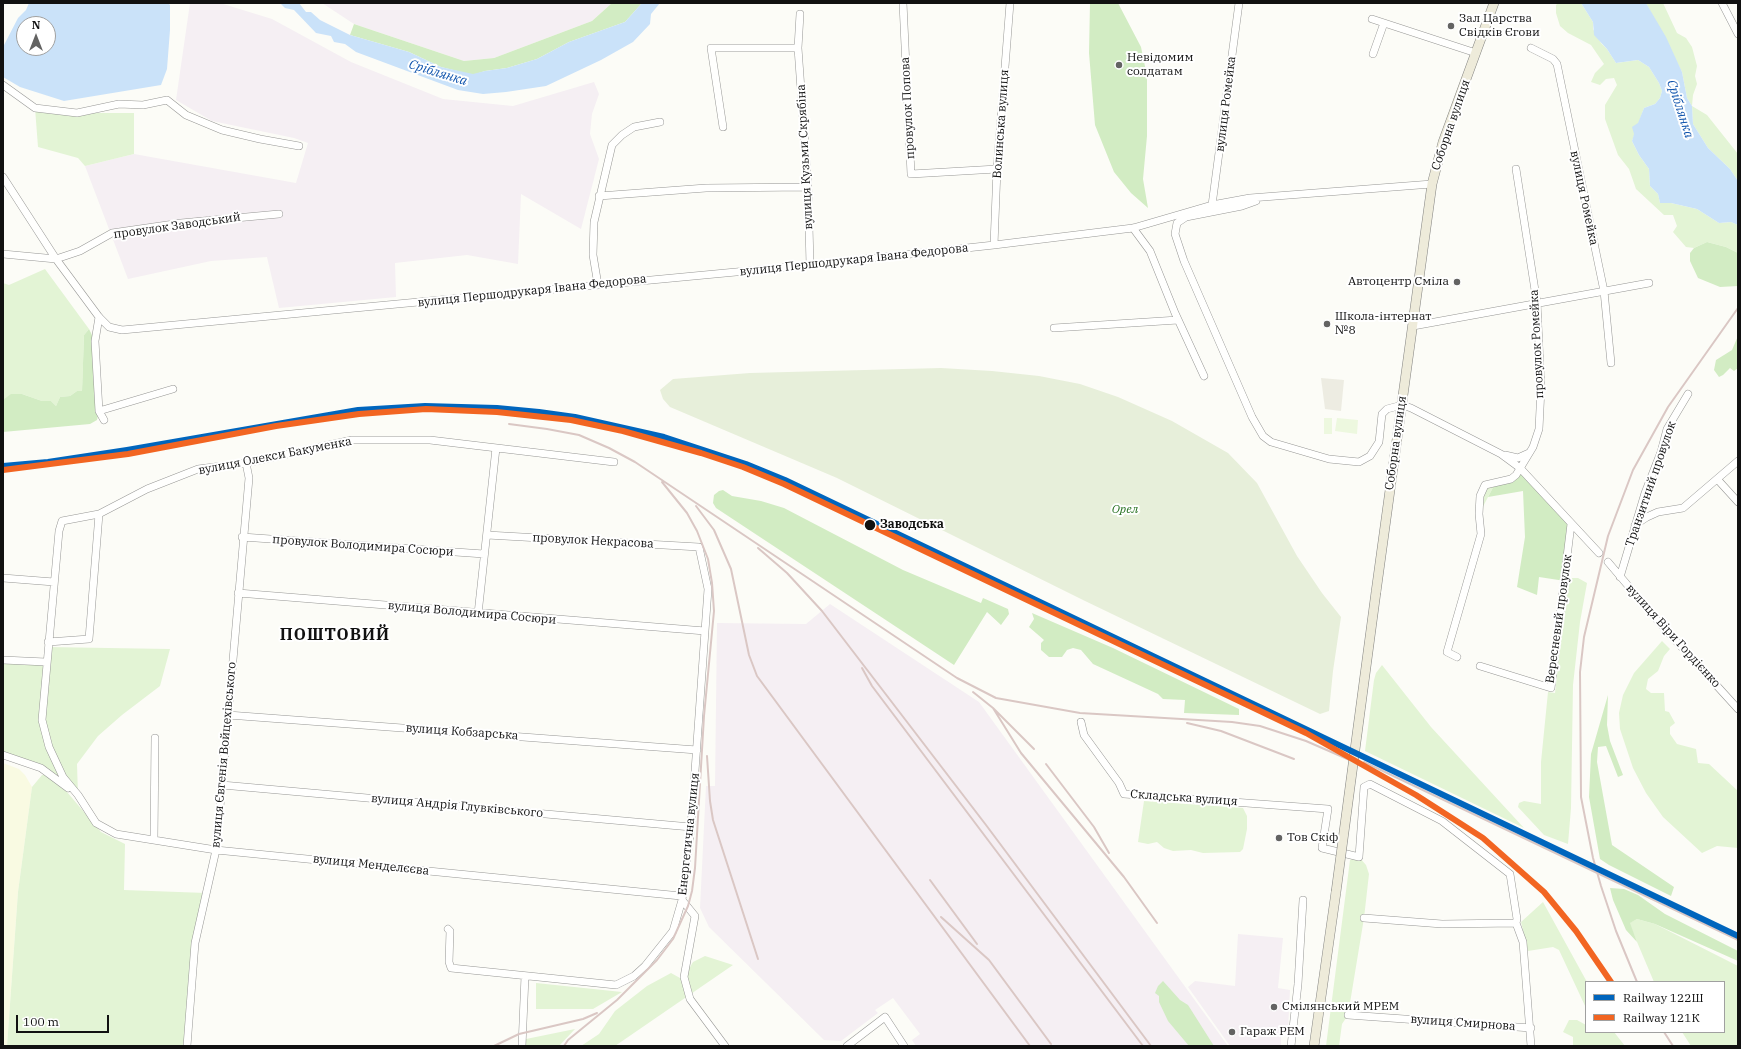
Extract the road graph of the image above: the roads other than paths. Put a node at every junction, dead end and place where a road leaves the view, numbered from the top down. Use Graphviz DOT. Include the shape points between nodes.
graph roads {
  1 [pos="903,3"];
  2 [pos="1010,3"];
  3 [pos="1239,3"];
  4 [pos="1494,3"];
  5 [pos="1722,3"];
  6 [pos="800,14"];
  7 [pos="1372,19"];
  8 [pos="1384,23"];
  9 [pos="1738,34"];
  10 [pos="798,48"];
  11 [pos="1532,48"];
  12 [pos="1476,53"];
  13 [pos="1373,54"];
  14 [pos="3,85"];
  15 [pos="660,122"];
  16 [pos="723,126"];
  17 [pos="299,146"];
  18 [pos="997,169"];
  19 [pos="1516,169"];
  20 [pos="3,177"];
  21 [pos="1432,184"];
  22 [pos="808,188"];
  23 [pos="599,196"];
  24 [pos="1268,196"];
  25 [pos="1212,205"];
  26 [pos="279,214"];
  27 [pos="1136,227"];
  28 [pos="994,245"];
  29 [pos="3,254"];
  30 [pos="56,259"];
  31 [pos="810,265"];
  32 [pos="1649,283"];
  33 [pos="598,285"];
  34 [pos="1604,291"];
  35 [pos="1537,303"];
  36 [pos="99,318"];
  37 [pos="1178,320"];
  38 [pos="1413,326"];
  39 [pos="1054,328"];
  40 [pos="1611,362"];
  41 [pos="1204,376"];
  42 [pos="173,389"];
  43 [pos="1688,394"];
  44 [pos="1402,405"];
  45 [pos="99,412"];
  46 [pos="104,420"];
  47 [pos="496,448"];
  48 [pos="1530,452"];
  49 [pos="1501,454"];
  50 [pos="1738,461"];
  51 [pos="614,462"];
  52 [pos="246,463"];
  53 [pos="1520,468"];
  54 [pos="1718,480"];
  55 [pos="1738,502"];
  56 [pos="99,514"];
  57 [pos="1571,524"];
  58 [pos="1635,525"];
  59 [pos="487,535"];
  60 [pos="242,537"];
  61 [pos="699,547"];
  62 [pos="1599,553"];
  63 [pos="484,554"];
  64 [pos="1608,562"];
  65 [pos="1620,577"];
  66 [pos="3,578"];
  67 [pos="54,582"];
  68 [pos="238,594"];
  69 [pos="478,614"];
  70 [pos="705,631"];
  71 [pos="48,642"];
  72 [pos="1457,657"];
  73 [pos="3,660"];
  74 [pos="46,662"];
  75 [pos="1480,666"];
  76 [pos="1738,709"];
  77 [pos="228,714"];
  78 [pos="1081,722"];
  79 [pos="156,738"];
  80 [pos="697,750"];
  81 [pos="3,755"];
  82 [pos="222,785"];
  83 [pos="78,795"];
  84 [pos="691,827"];
  85 [pos="154,840"];
  86 [pos="216,850"];
  87 [pos="682,898"];
  88 [pos="1303,900"];
  89 [pos="1364,918"];
  90 [pos="1516,924"];
  91 [pos="448,929"];
  92 [pos="525,976"];
  93 [pos="1348,1015"];
  94 [pos="1531,1028"];
  95 [pos="187,1046"];
  96 [pos="522,1046"];
  97 [pos="725,1046"];
  98 [pos="847,1046"];
  99 [pos="904,1046"];
  100 [pos="1291,1046"];
  101 [pos="1314,1046"];
  102 [pos="1531,1046"];
  1 -- 18 [label="street, провулок Попова" via="911,174"];
  2 -- 18 [label="street, Волинська вулиця"];
  3 -- 25 [label="street, вулиця Ромейка"];
  4 -- 12 [label="main road, Соборна вулиця"];
  5 -- 9 [label="street"];
  6 -- 10 [label="street, вулиця Кузьми Скрябіна"];
  7 -- 8 [label="street"];
  8 -- 12 [label="street"];
  8 -- 13 [label="street"];
  10 -- 16 [label="street" via="711,48"];
  10 -- 22 [label="street, вулиця Кузьми Скрябіна"];
  11 -- 34 [label="street, вулиця Ромейка" via="1553,59 1556,64"];
  12 -- 21 [label="main road, Соборна вулиця" via="1443,142"];
  14 -- 17 [label="street" via="35,108 77,113 119,104 143,105 167,100 186,115 216,128"];
  15 -- 23 [label="street" via="634,127 612,145"];
  18 -- 28 [label="street, Волинська вулиця"];
  19 -- 35 [label="street, провулок Ромейка"];
  20 -- 30 [label="street, вулиця Першодрукаря Івана Федорова"];
  21 -- 24 [label="street"];
  21 -- 38 [label="main road, Соборна вулиця"];
  22 -- 23 [label="street" via="706,188"];
  22 -- 31 [label="street, вулиця Кузьми Скрябіна"];
  23 -- 33 [label="street" via="594,222 593,254"];
  24 -- 25 [label="street"];
  24 -- 44 [label="street" via="1242,206 1186,217 1177,223 1175,234 1186,268 1263,436 1271,442 1329,458 1359,462 1370,456 1379,442 1382,414 1387,409"];
  25 -- 27 [label="street, вулиця Першодрукаря Івана Федорова"];
  26 -- 30 [label="street, провулок Заводський" via="181,223 112,233 80,251"];
  27 -- 28 [label="street, вулиця Першодрукаря Івана Федорова"];
  27 -- 37 [label="street" via="1150,251"];
  28 -- 31 [label="street, вулиця Першодрукаря Івана Федорова"];
  29 -- 30 [label="street"];
  30 -- 36 [label="street, вулиця Першодрукаря Івана Федорова"];
  31 -- 33 [label="street, вулиця Першодрукаря Івана Федорова"];
  32 -- 34 [label="street"];
  33 -- 36 [label="street, вулиця Першодрукаря Івана Федорова" via="122,330 109,327"];
  34 -- 35 [label="street"];
  34 -- 40 [label="street, вулиця Ромейка"];
  35 -- 38 [label="street"];
  35 -- 48 [label="street, провулок Ромейка" via="1540,416 1539,429"];
  36 -- 45 [label="street" via="95,341"];
  37 -- 39 [label="street"];
  37 -- 41 [label="street"];
  38 -- 44 [label="main road, Соборна вулиця"];
  42 -- 45 [label="street"];
  43 -- 58 [label="street, Транзитний провулок" via="1667,429"];
  44 -- 49 [label="street"];
  44 -- 101 [label="main road, Соборна вулиця, bridge"];
  45 -- 46 [label="street"];
  47 -- 51 [label="street, вулиця Олекси Бакуменка"];
  47 -- 52 [label="street, вулиця Олекси Бакуменка" via="430,440 352,440"];
  47 -- 59 [label="street"];
  48 -- 49 [label="street" via="1518,458"];
  48 -- 53 [label="street, провулок Ромейка"];
  49 -- 53 [label="street"];
  50 -- 54 [label="street"];
  52 -- 56 [label="street, вулиця Олекси Бакуменка" via="198,469 147,489"];
  52 -- 60 [label="street, вулиця Євгенія Войцехівського" via="248,478"];
  53 -- 57 [label="street"];
  53 -- 72 [label="street" via="1514,477 1485,485 1480,496 1481,534 1447,652"];
  54 -- 55 [label="street"];
  54 -- 58 [label="street" via="1683,508 1658,512"];
  56 -- 67 [label="street, вулиця Олекси Бакуменка" via="62,521"];
  56 -- 71 [label="street" via="89,639"];
  57 -- 62 [label="street"];
  57 -- 75 [label="street, Вересневий провулок" via="1551,688"];
  58 -- 65 [label="street, Транзитний провулок"];
  59 -- 61 [label="street, провулок Некрасова"];
  59 -- 63 [label="street"];
  60 -- 63 [label="street, провулок Володимира Сосюри"];
  60 -- 68 [label="street, вулиця Євгенія Войцехівського"];
  61 -- 70 [label="street, Енергетична вулиця" via="708,589"];
  63 -- 69 [label="street"];
  64 -- 65 [label="street, вулиця Віри Гордієнко"];
  65 -- 76 [label="street, вулиця Віри Гордієнко"];
  66 -- 67 [label="street"];
  67 -- 71 [label="street, вулиця Олекси Бакуменка"];
  68 -- 69 [label="street, вулиця Володимира Сосюри"];
  68 -- 77 [label="street, вулиця Євгенія Войцехівського"];
  69 -- 70 [label="street, вулиця Володимира Сосюри"];
  70 -- 80 [label="street, Енергетична вулиця"];
  71 -- 74 [label="street, вулиця Олекси Бакуменка"];
  73 -- 74 [label="street"];
  74 -- 83 [label="street, вулиця Олекси Бакуменка" via="42,720 49,747 62,777"];
  77 -- 80 [label="street, вулиця Кобзарська"];
  77 -- 82 [label="street, вулиця Євгенія Войцехівського"];
  78 -- 90 [label="street, Складська вулиця" via="1084,735 1124,794 1328,810 1322,848 1359,857 1364,787 1370,784 1442,821 1510,874"];
  79 -- 85 [label="street"];
  80 -- 84 [label="street, Енергетична вулиця"];
  81 -- 83 [label="street" via="41,768"];
  82 -- 84 [label="street, вулиця Андрія Глувківського"];
  82 -- 86 [label="street, вулиця Євгенія Войцехівського"];
  83 -- 85 [label="street, вулиця Менделєєва" via="96,823 116,834"];
  84 -- 87 [label="street, Енергетична вулиця"];
  85 -- 86 [label="street, вулиця Менделєєва"];
  86 -- 87 [label="street, вулиця Менделєєва"];
  86 -- 95 [label="street, вулиця Євгенія Войцехівського" via="195,943"];
  87 -- 92 [label="street, Енергетична вулиця" via="674,930 645,966 624,982 616,985"];
  87 -- 97 [label="street" via="695,916 684,977 690,999"];
  88 -- 100 [label="street"];
  89 -- 90 [label="street" via="1442,924"];
  90 -- 94 [label="street" via="1523,942"];
  91 -- 92 [label="street, Енергетична вулиця" via="448,962 451,968"];
  92 -- 96 [label="street"];
  93 -- 94 [label="street, вулиця Смирнова"];
  94 -- 102 [label="street"];
  98 -- 99 [label="street" via="885,1017"];
}
